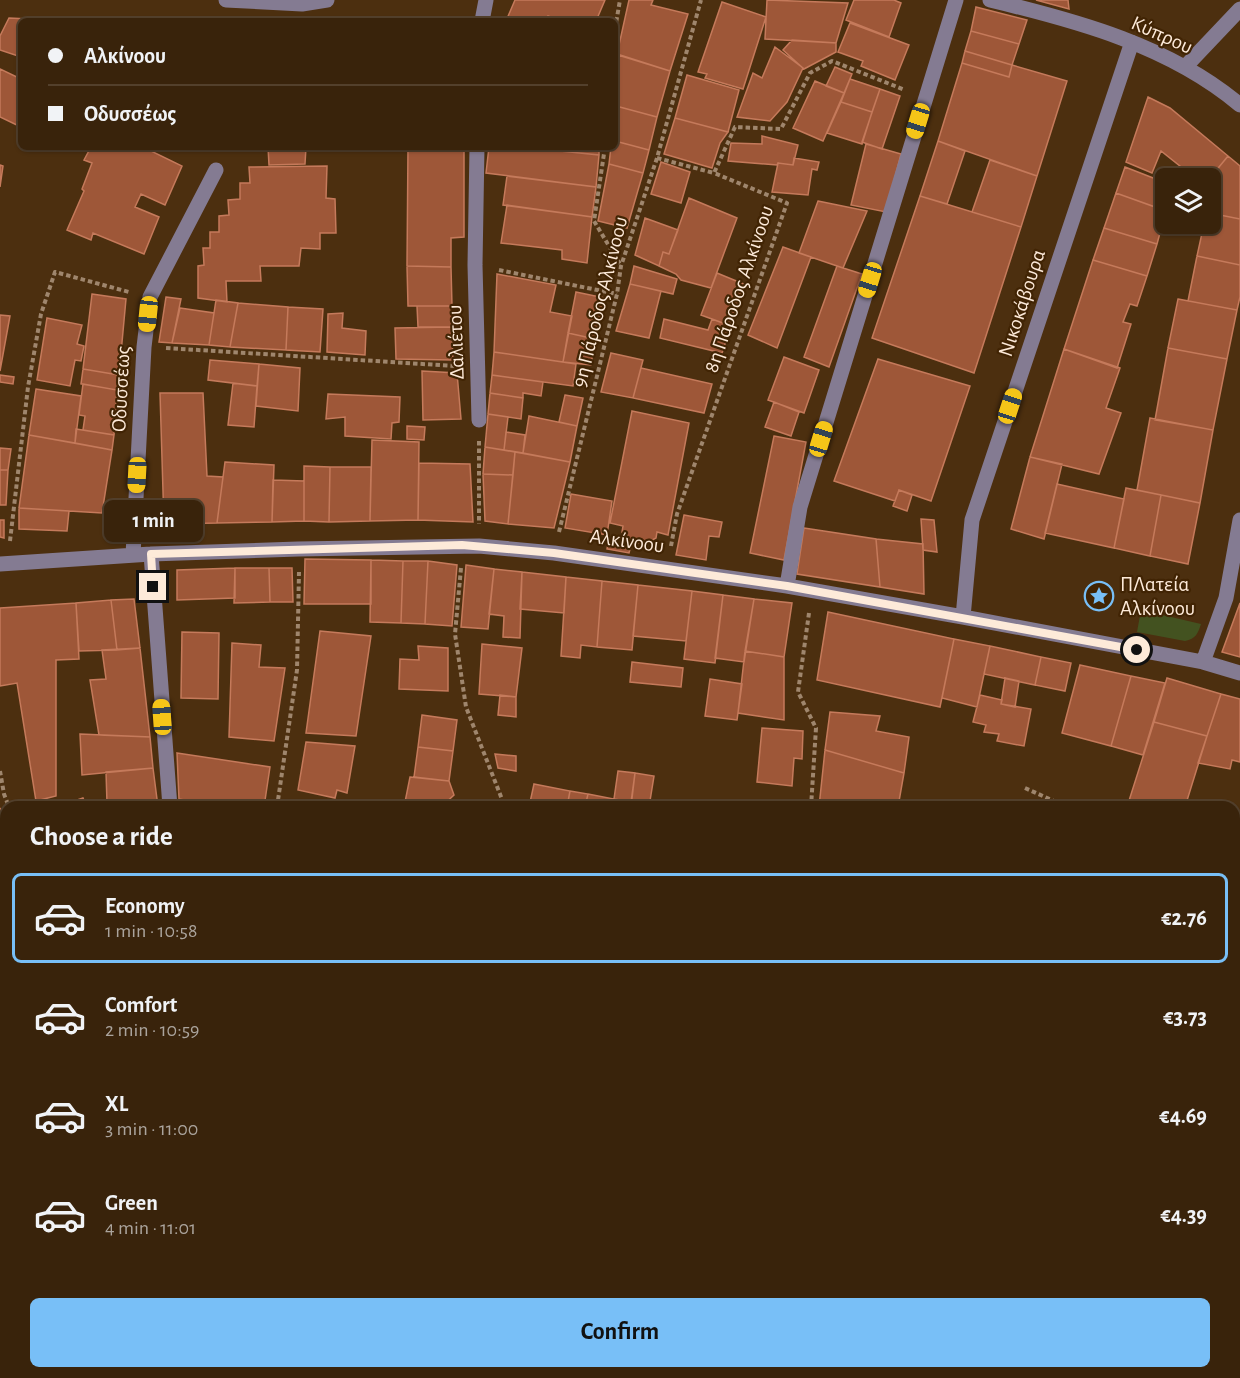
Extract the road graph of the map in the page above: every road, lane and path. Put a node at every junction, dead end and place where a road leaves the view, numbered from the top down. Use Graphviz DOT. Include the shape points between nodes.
graph roads {
  1 [pos="226,0"];
  2 [pos="327,0"];
  3 [pos="486,0"];
  4 [pos="620,0"];
  5 [pos="701,0"];
  6 [pos="956,0"];
  7 [pos="990,0"];
  8 [pos="1240,9"];
  9 [pos="483,18"];
  10 [pos="617,18"];
  11 [pos="1132,42"];
  12 [pos="1185,67"];
  13 [pos="925,98"];
  14 [pos="1240,105"];
  15 [pos="477,150"];
  16 [pos="605,150"];
  17 [pos="657,158"];
  18 [pos="216,170"];
  19 [pos="714,173"];
  20 [pos="475,265"];
  21 [pos="621,266"];
  22 [pos="617,294"];
  23 [pos="150,297"];
  24 [pos="144,347"];
  25 [pos="479,368"];
  26 [pos="479,420"];
  27 [pos="1240,519"];
  28 [pos="479,525"];
  29 [pos="558,533"];
  30 [pos="670,548"];
  31 [pos="151,554"];
  32 [pos="133,555"];
  33 [pos="299,561"];
  34 [pos="4,564"];
  35 [pos="461,564"];
  36 [pos="787,586"];
  37 [pos="810,606"];
  38 [pos="963,616"];
  39 [pos="1203,662"];
  40 [pos="1240,673"];
  41 [pos="0,771"];
  42 [pos="1025,788"];
  43 [pos="7,801"];
  44 [pos="170,801"];
  45 [pos="278,801"];
  46 [pos="503,801"];
  47 [pos="811,801"];
  48 [pos="1054,801"];
  1 -- 2 [label="street" via="315,4"];
  3 -- 9 [label="street"];
  4 -- 10 [label="path"];
  5 -- 17 [label="path, 9η Πάροδος Αλκίνοου"];
  6 -- 13 [label="street"];
  7 -- 11 [label="street, Κύπρου"];
  8 -- 12 [label="street"];
  11 -- 12 [label="street, Κύπρου"];
  11 -- 38 [label="street, Νικοκάβουρα" via="972,520"];
  12 -- 14 [label="street, Κύπρου"];
  13 -- 19 [label="path" via="832,61 810,73 782,129 735,127"];
  13 -- 36 [label="street" via="801,507"];
  15 -- 20 [label="street, Δαλιέτου"];
  16 -- 21 [label="path" via="594,221"];
  17 -- 19 [label="path"];
  17 -- 21 [label="path, 9η Πάροδος Αλκίνοου"];
  18 -- 23 [label="street, Οδυσσέως"];
  19 -- 30 [label="path, 8η Πάροδος Αλκίνοου" via="787,203 678,513"];
  20 -- 22 [label="path"];
  20 -- 25 [label="street, Δαλιέτου"];
  21 -- 22 [label="path, 9η Πάροδος Αλκίνοου"];
  22 -- 29 [label="path, 9η Πάροδος Αλκίνοου"];
  23 -- 24 [label="street, Οδυσσέως"];
  23 -- 34 [label="path" via="55,272 41,314 28,387"];
  24 -- 25 [label="path"];
  24 -- 32 [label="street, Οδυσσέως"];
  25 -- 26 [label="street, Δαλιέτου"];
  26 -- 28 [label="path"];
  27 -- 39 [label="street" via="1226,598"];
  31 -- 32 [label="street, Αλκίνοου"];
  31 -- 36 [label="street, Αλκίνοου" via="462,545 554,553"];
  31 -- 44 [label="street"];
  32 -- 34 [label="street, Αλκίνοου"];
  33 -- 45 [label="path" via="297,670"];
  35 -- 46 [label="path" via="455,634 466,707"];
  36 -- 38 [label="street, Αλκίνοου"];
  37 -- 47 [label="path" via="798,692 816,728"];
  38 -- 39 [label="street, Αλκίνοου"];
  39 -- 40 [label="street, Αλκίνοου"];
  41 -- 43 [label="path"];
  42 -- 48 [label="path"];
}
